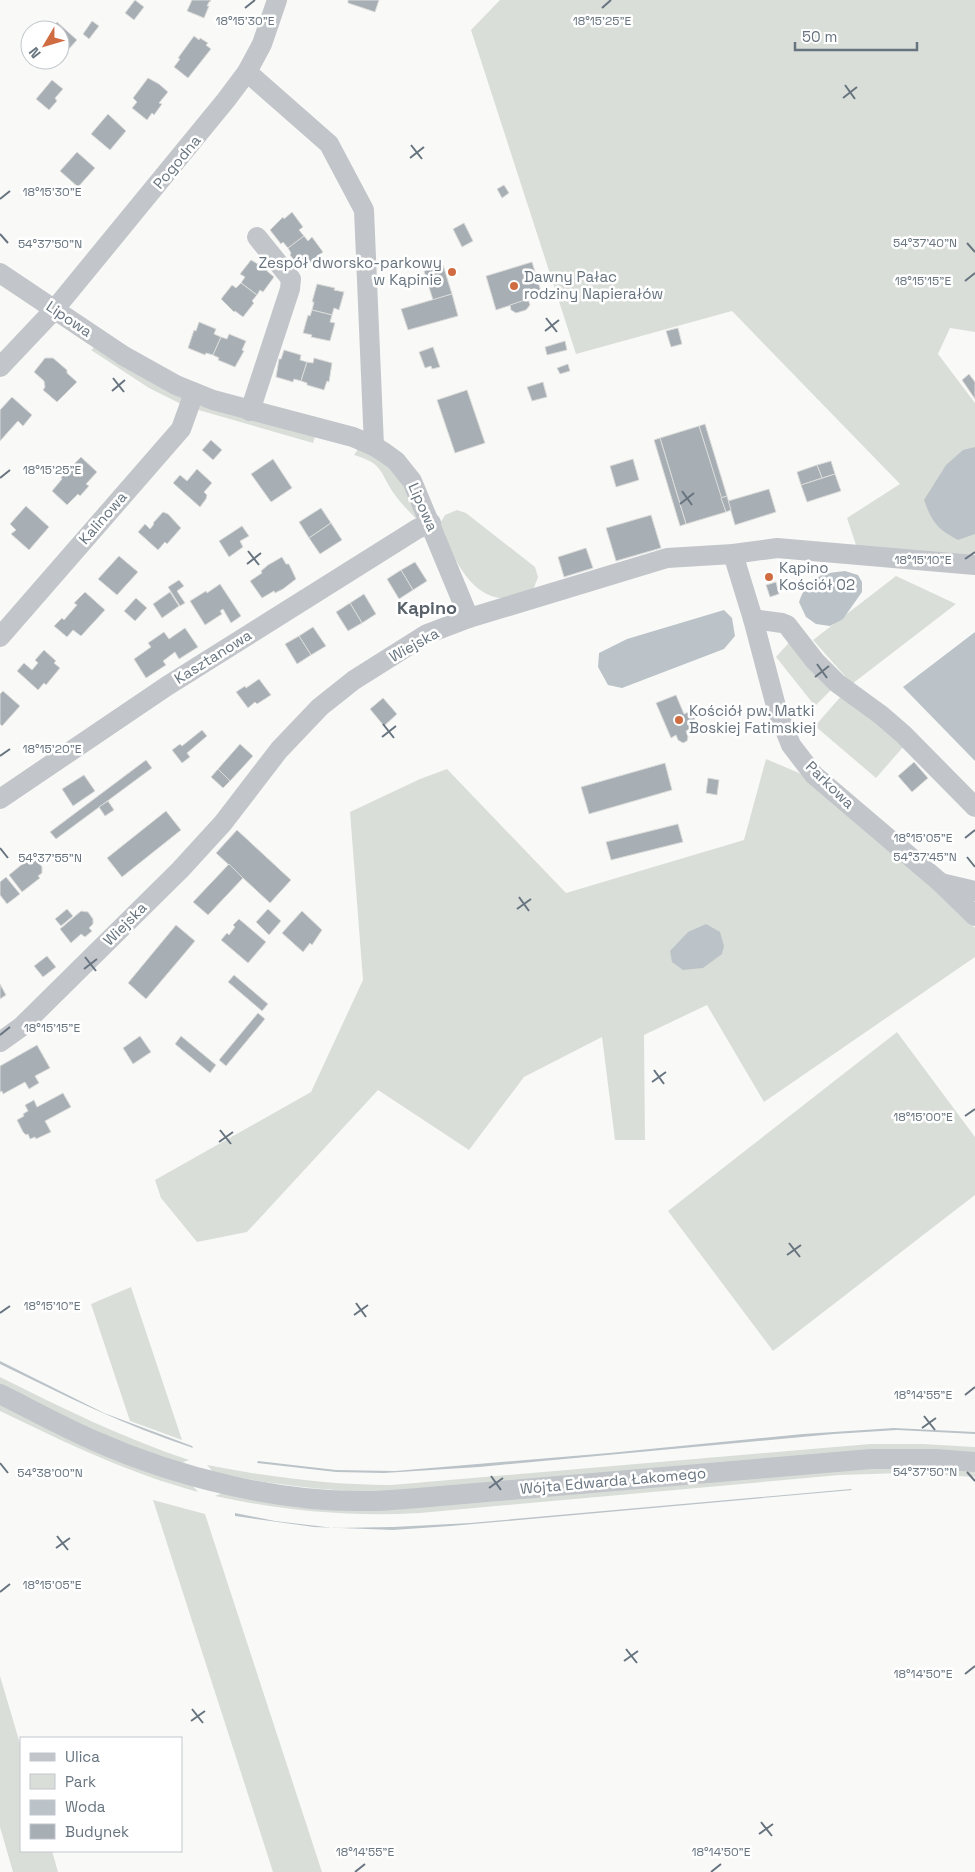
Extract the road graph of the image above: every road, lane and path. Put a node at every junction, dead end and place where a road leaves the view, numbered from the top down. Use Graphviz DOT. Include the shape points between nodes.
graph roads {
  1 [pos="277,0"];
  2 [pos="247,72"];
  3 [pos="257,238"];
  4 [pos="0,272"];
  5 [pos="54,310"];
  6 [pos="0,367"];
  7 [pos="194,393"];
  8 [pos="250,411"];
  9 [pos="374,446"];
  10 [pos="430,523"];
  11 [pos="733,554"];
  12 [pos="975,565"];
  13 [pos="469,618"];
  14 [pos="753,619"];
  15 [pos="0,637"];
  16 [pos="0,799"];
  17 [pos="975,807"];
  18 [pos="941,883"];
  19 [pos="975,891"];
  20 [pos="975,916"];
  21 [pos="0,1042"];
  22 [pos="0,1394"];
  23 [pos="975,1462"];
  1 -- 2 [label="street, Pogodna" via="262,44"];
  2 -- 5 [label="street, Pogodna" via="197,138"];
  2 -- 9 [label="street" via="329,144 364,210"];
  3 -- 8 [label="street" via="291,279"];
  4 -- 5 [label="street, Lipowa"];
  5 -- 6 [label="street, Pogodna"];
  5 -- 7 [label="street, Lipowa" via="132,360"];
  7 -- 8 [label="street, Lipowa"];
  7 -- 15 [label="street, Kalinowa" via="181,429"];
  8 -- 9 [label="street, Lipowa" via="345,435"];
  9 -- 10 [label="street, Lipowa" via="404,470"];
  10 -- 13 [label="street, Lipowa"];
  10 -- 16 [label="street, Kasztanowa" via="167,686"];
  11 -- 12 [label="street, Wiejska" via="777,548"];
  11 -- 13 [label="street, Wiejska" via="667,558"];
  11 -- 14 [label="street, Parkowa"];
  13 -- 21 [label="street, Wiejska" via="427,634 354,680 320,707 279,750 223,823 180,870 21,1027"];
  14 -- 17 [label="street" via="787,625 837,683 903,734"];
  14 -- 18 [label="street, Parkowa" via="777,710 791,745 814,774"];
  18 -- 19 [label="street"];
  18 -- 20 [label="street, Parkowa"];
  22 -- 23 [label="street, Wójta Edwarda Łakomego" via="96,1441 149,1462 258,1492 324,1499 418,1498 871,1459"];
}
